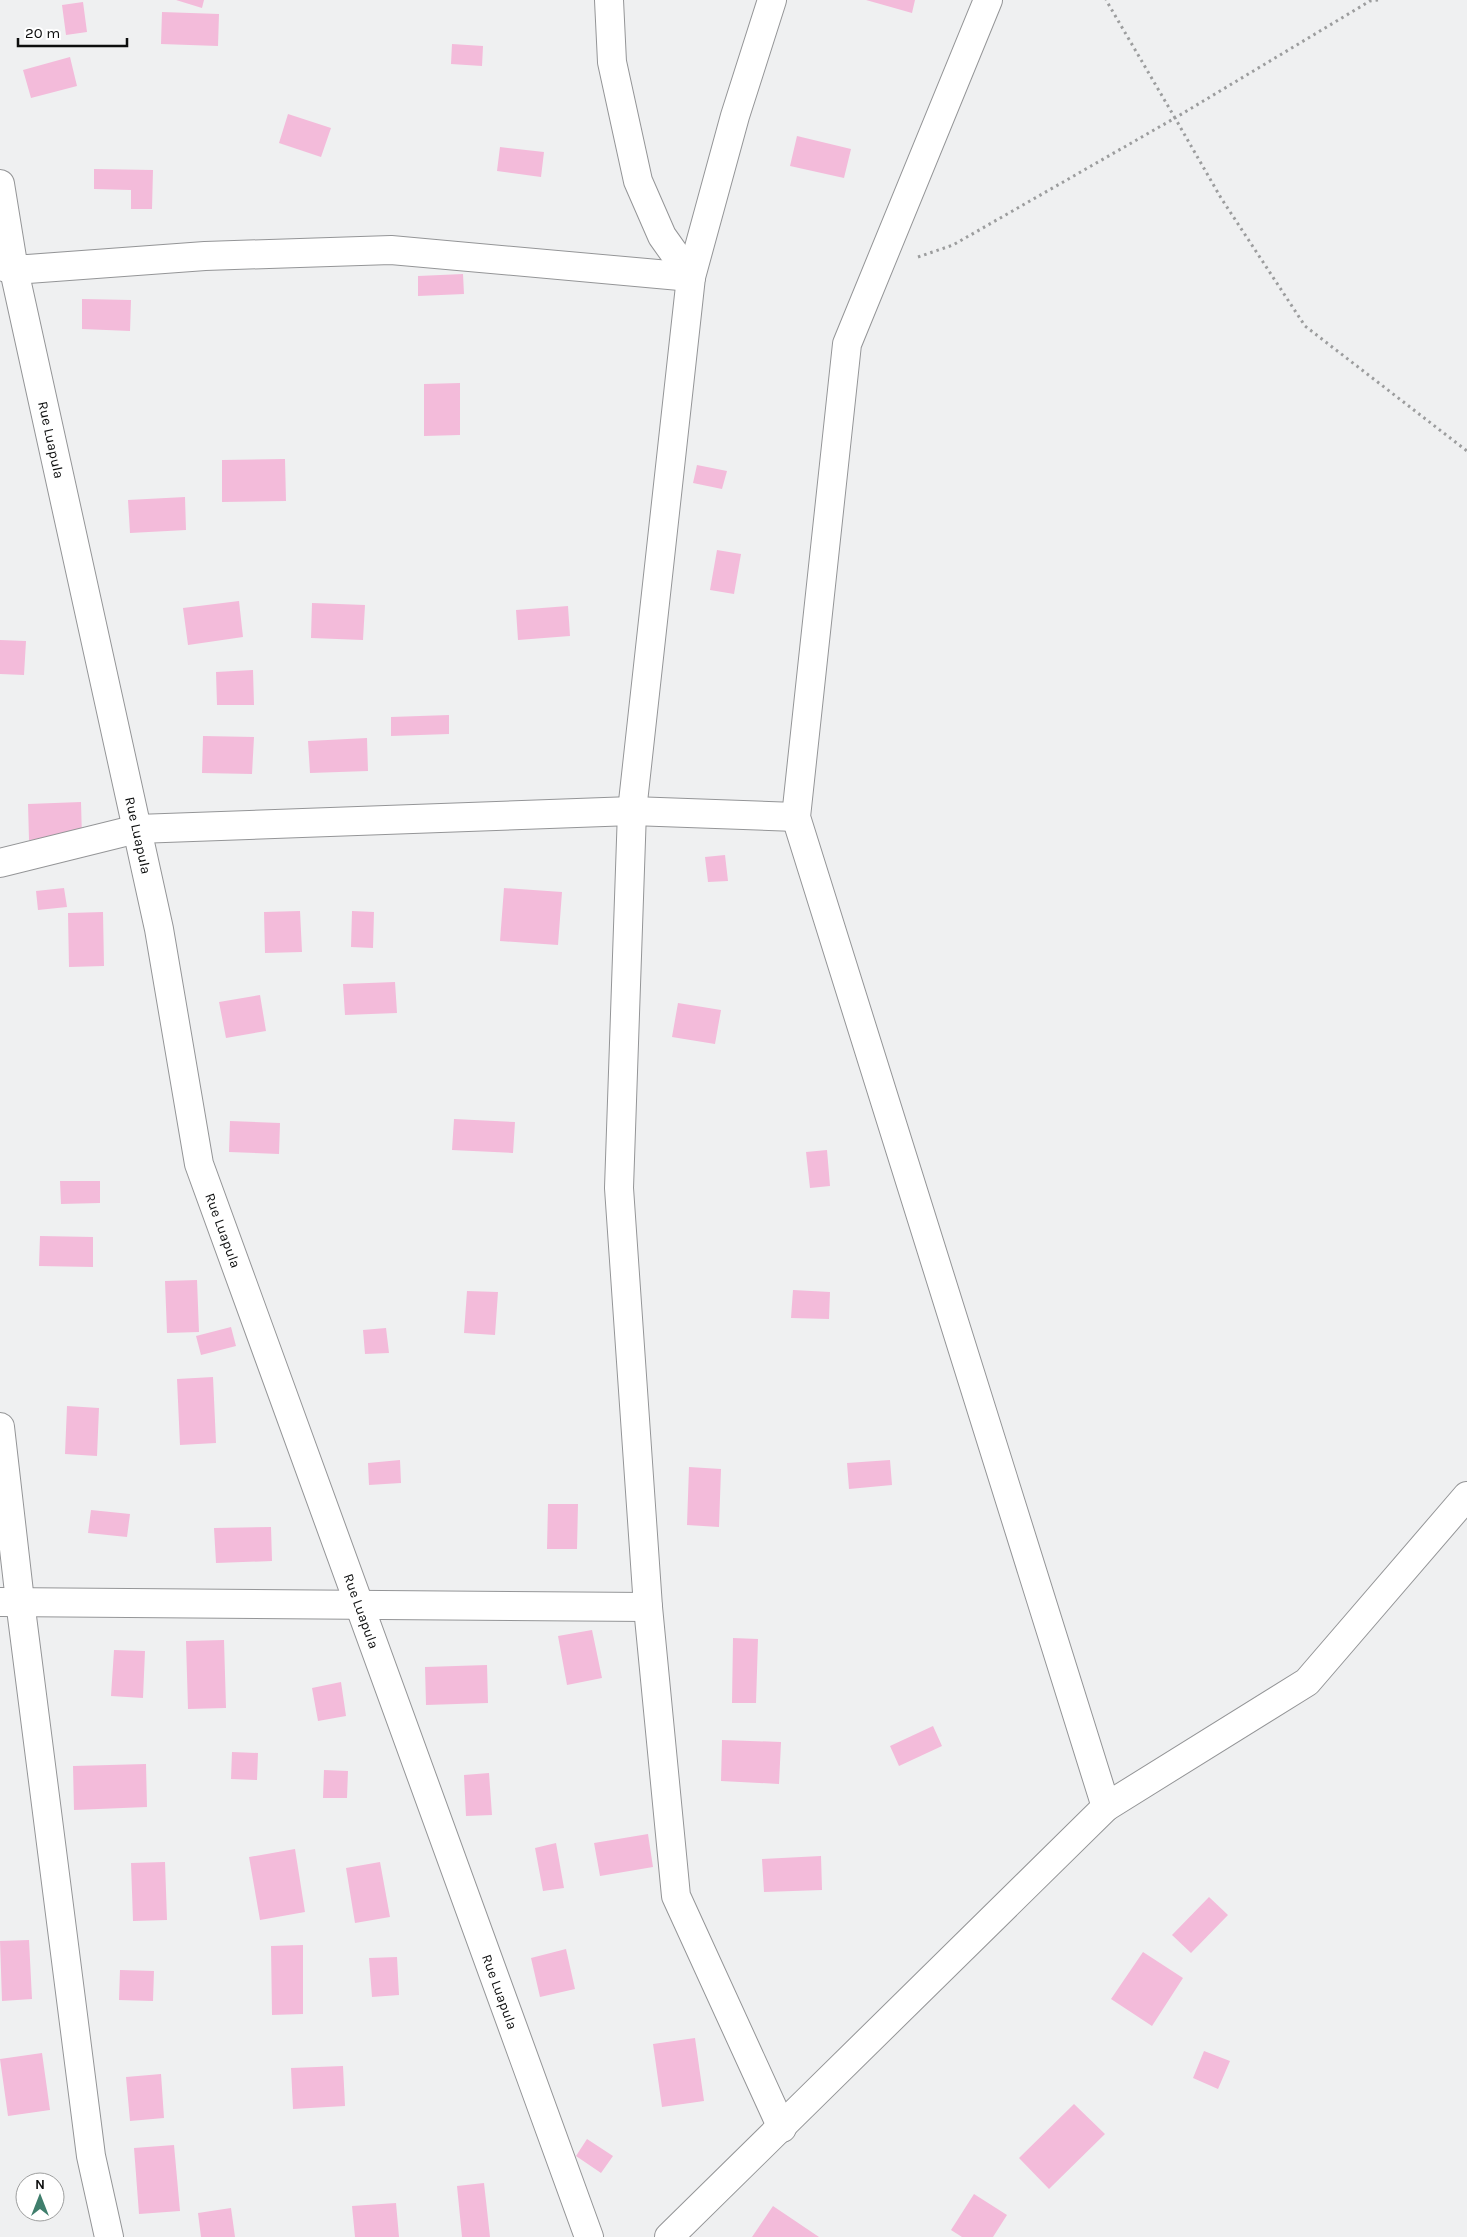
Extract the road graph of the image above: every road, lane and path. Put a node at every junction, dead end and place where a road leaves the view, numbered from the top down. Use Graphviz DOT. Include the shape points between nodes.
graph roads {
  1 [pos="609,0"];
  2 [pos="772,0"];
  3 [pos="988,0"];
  4 [pos="1106,0"];
  5 [pos="1378,0"];
  6 [pos="1175,118"];
  7 [pos="0,184"];
  8 [pos="7,268"];
  9 [pos="877,271"];
  10 [pos="691,277"];
  11 [pos="1467,451"];
  12 [pos="632,811"];
  13 [pos="796,817"];
  14 [pos="137,829"];
  15 [pos="0,863"];
  16 [pos="0,1427"];
  17 [pos="1467,1496"];
  18 [pos="10,1601"];
  19 [pos="359,1604"];
  20 [pos="648,1607"];
  21 [pos="1106,1807"];
  22 [pos="782,2128"];
  23 [pos="109,2237"];
  24 [pos="589,2237"];
  25 [pos="669,2237"];
  1 -- 10 [label="street" via="612,62 638,182 662,236"];
  2 -- 10 [label="street" via="735,116"];
  3 -- 9 [label="street"];
  4 -- 6 [label="path"];
  5 -- 6 [label="path" via="1370,1"];
  6 -- 9 [label="path" via="952,245"];
  6 -- 11 [label="path" via="1222,198 1305,326"];
  7 -- 8 [label="street, Rue Luapula"];
  8 -- 10 [label="street" via="205,256 390,250"];
  8 -- 14 [label="street, Rue Luapula"];
  9 -- 13 [label="street" via="847,344"];
  10 -- 12 [label="street"];
  12 -- 13 [label="street"];
  12 -- 14 [label="street"];
  12 -- 20 [label="street" via="619,1188"];
  13 -- 21 [label="street"];
  14 -- 15 [label="street"];
  14 -- 19 [label="street, Rue Luapula" via="159,930 199,1164"];
  16 -- 18 [label="street"];
  17 -- 21 [label="street" via="1307,1682"];
  18 -- 19 [label="street"];
  18 -- 23 [label="street" via="91,2156"];
  19 -- 20 [label="street"];
  19 -- 24 [label="street, Rue Luapula"];
  20 -- 22 [label="street" via="676,1896"];
  21 -- 22 [label="street"];
  22 -- 25 [label="street"];
}
